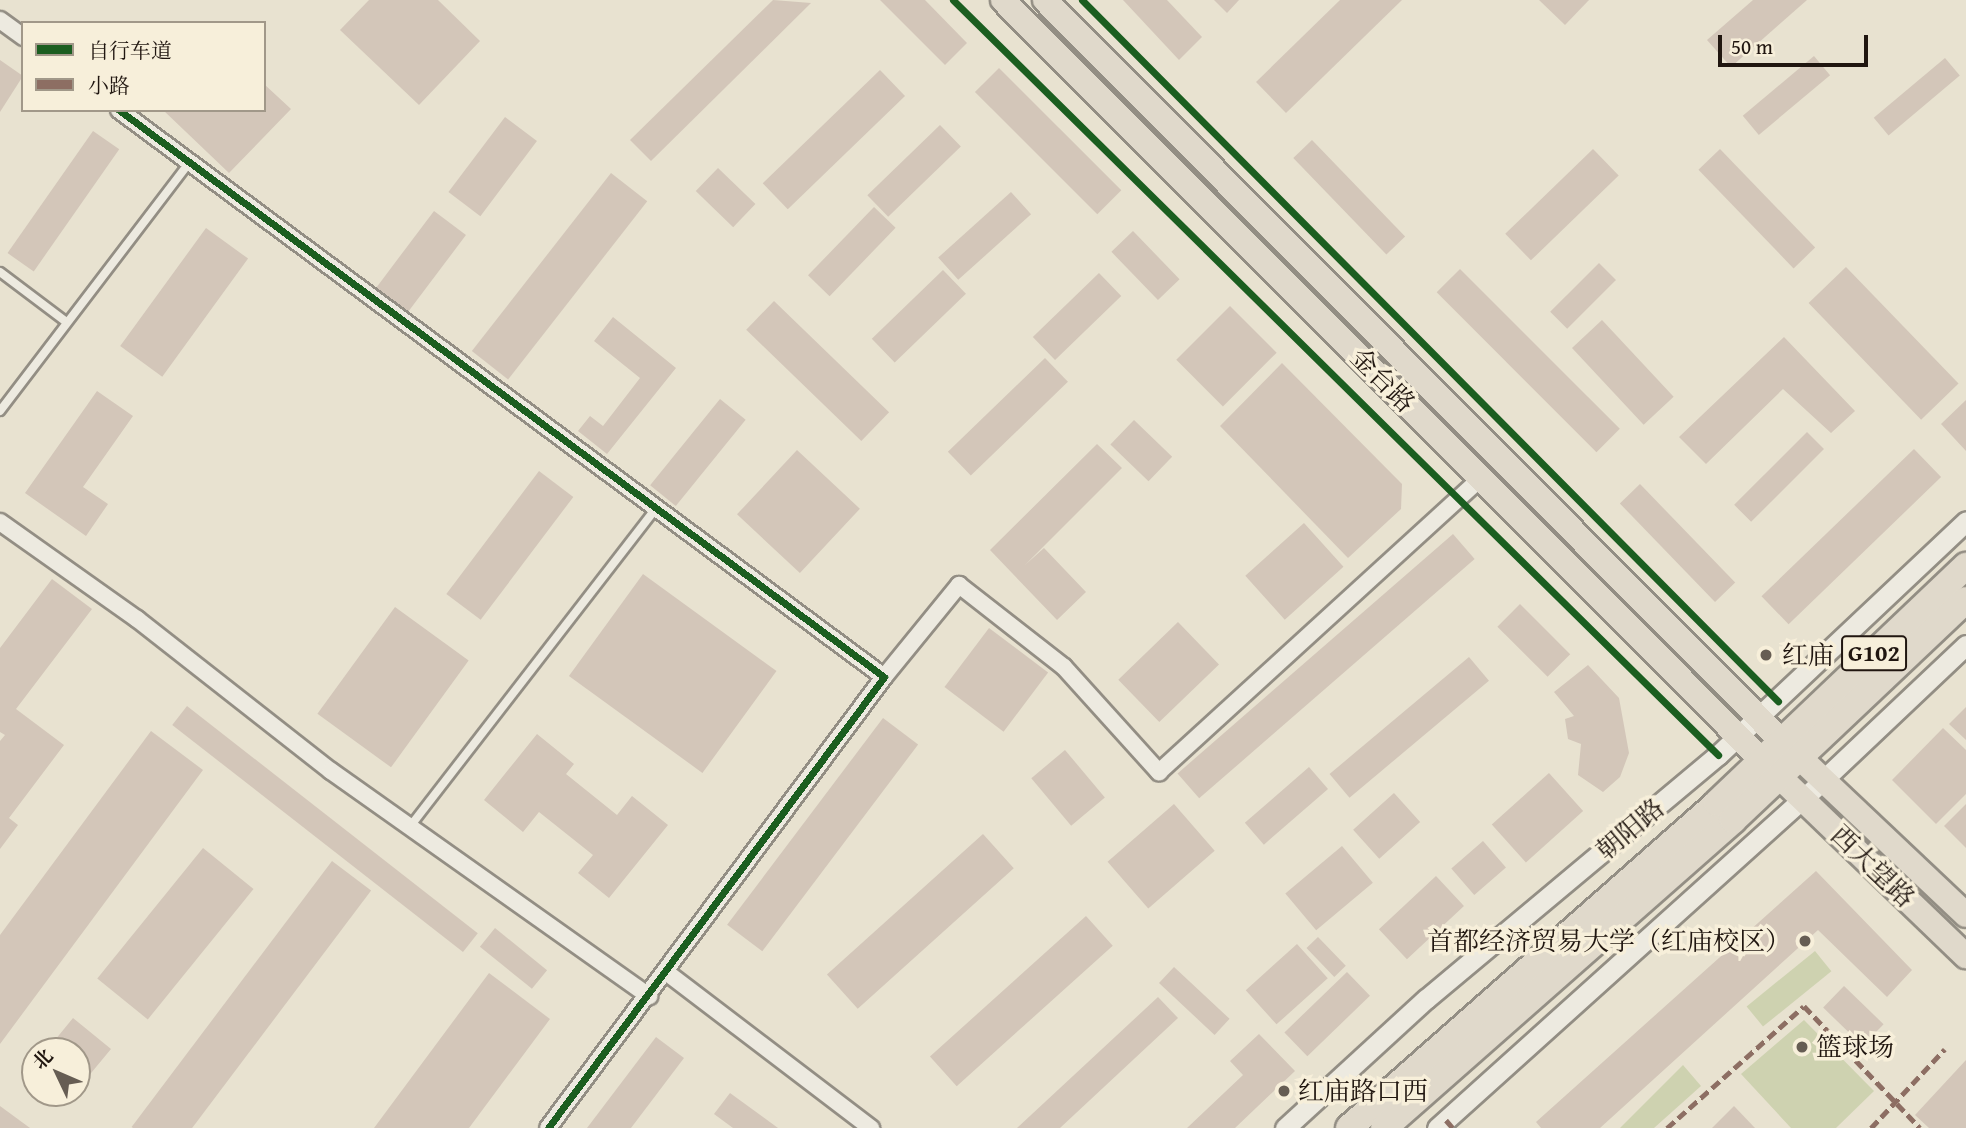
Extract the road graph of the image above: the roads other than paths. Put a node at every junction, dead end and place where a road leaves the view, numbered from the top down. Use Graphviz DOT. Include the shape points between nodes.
graph roads {
  1 [pos="1003,0"];
  2 [pos="1045,0"];
  3 [pos="0,20"];
  4 [pos="21,36"];
  5 [pos="122,112"];
  6 [pos="189,163"];
  7 [pos="0,272"];
  8 [pos="65,321"];
  9 [pos="0,411"];
  10 [pos="1481,478"];
  11 [pos="658,506"];
  12 [pos="1966,521"];
  13 [pos="0,522"];
  14 [pos="1966,566"];
  15 [pos="1966,600"];
  16 [pos="1966,645"];
  17 [pos="884,677"];
  18 [pos="1758,717"];
  19 [pos="1739,735"];
  20 [pos="1791,750"];
  21 [pos="1771,769"];
  22 [pos="1823,781"];
  23 [pos="1803,799"];
  24 [pos="412,824"];
  25 [pos="1966,915"];
  26 [pos="1966,956"];
  27 [pos="666,972"];
  28 [pos="649,996"];
  29 [pos="548,1128"];
  30 [pos="871,1128"];
  31 [pos="1285,1128"];
  32 [pos="1349,1128"];
  33 [pos="1384,1128"];
  34 [pos="1437,1128"];
  1 -- 10 [label="main road, 金台路"];
  2 -- 18 [label="main road, 金台路"];
  3 -- 4 [label="street"];
  5 -- 6 [label="street"];
  6 -- 8 [label="lane"];
  6 -- 11 [label="street"];
  7 -- 8 [label="lane"];
  8 -- 9 [label="lane"];
  10 -- 17 [label="street" via="1159,772 1064,667 959,585"];
  10 -- 19 [label="main road, 金台路"];
  11 -- 17 [label="street"];
  11 -- 24 [label="lane"];
  12 -- 18 [label="street, 朝阳路"];
  13 -- 24 [label="street" via="137,619 331,771"];
  14 -- 20 [label="highway, G102"];
  15 -- 20 [label="highway, G102"];
  16 -- 22 [label="street"];
  17 -- 27 [label="street"];
  18 -- 19 [label="street, 朝阳路"];
  18 -- 20 [label="main road, 金台路"];
  19 -- 21 [label="main road, 金台路"];
  19 -- 31 [label="street, 朝阳路" via="1426,999"];
  20 -- 21 [label="highway"];
  20 -- 22 [label="main road, 西大望路"];
  21 -- 23 [label="main road, 西大望路"];
  21 -- 32 [label="highway, 朝阳路"];
  21 -- 33 [label="highway"];
  22 -- 23 [label="street"];
  22 -- 25 [label="main road, 西大望路"];
  23 -- 26 [label="main road, 西大望路"];
  23 -- 34 [label="street"];
  24 -- 28 [label="street"];
  27 -- 28 [label="street"];
  27 -- 30 [label="street"];
  28 -- 29 [label="street"];
}
